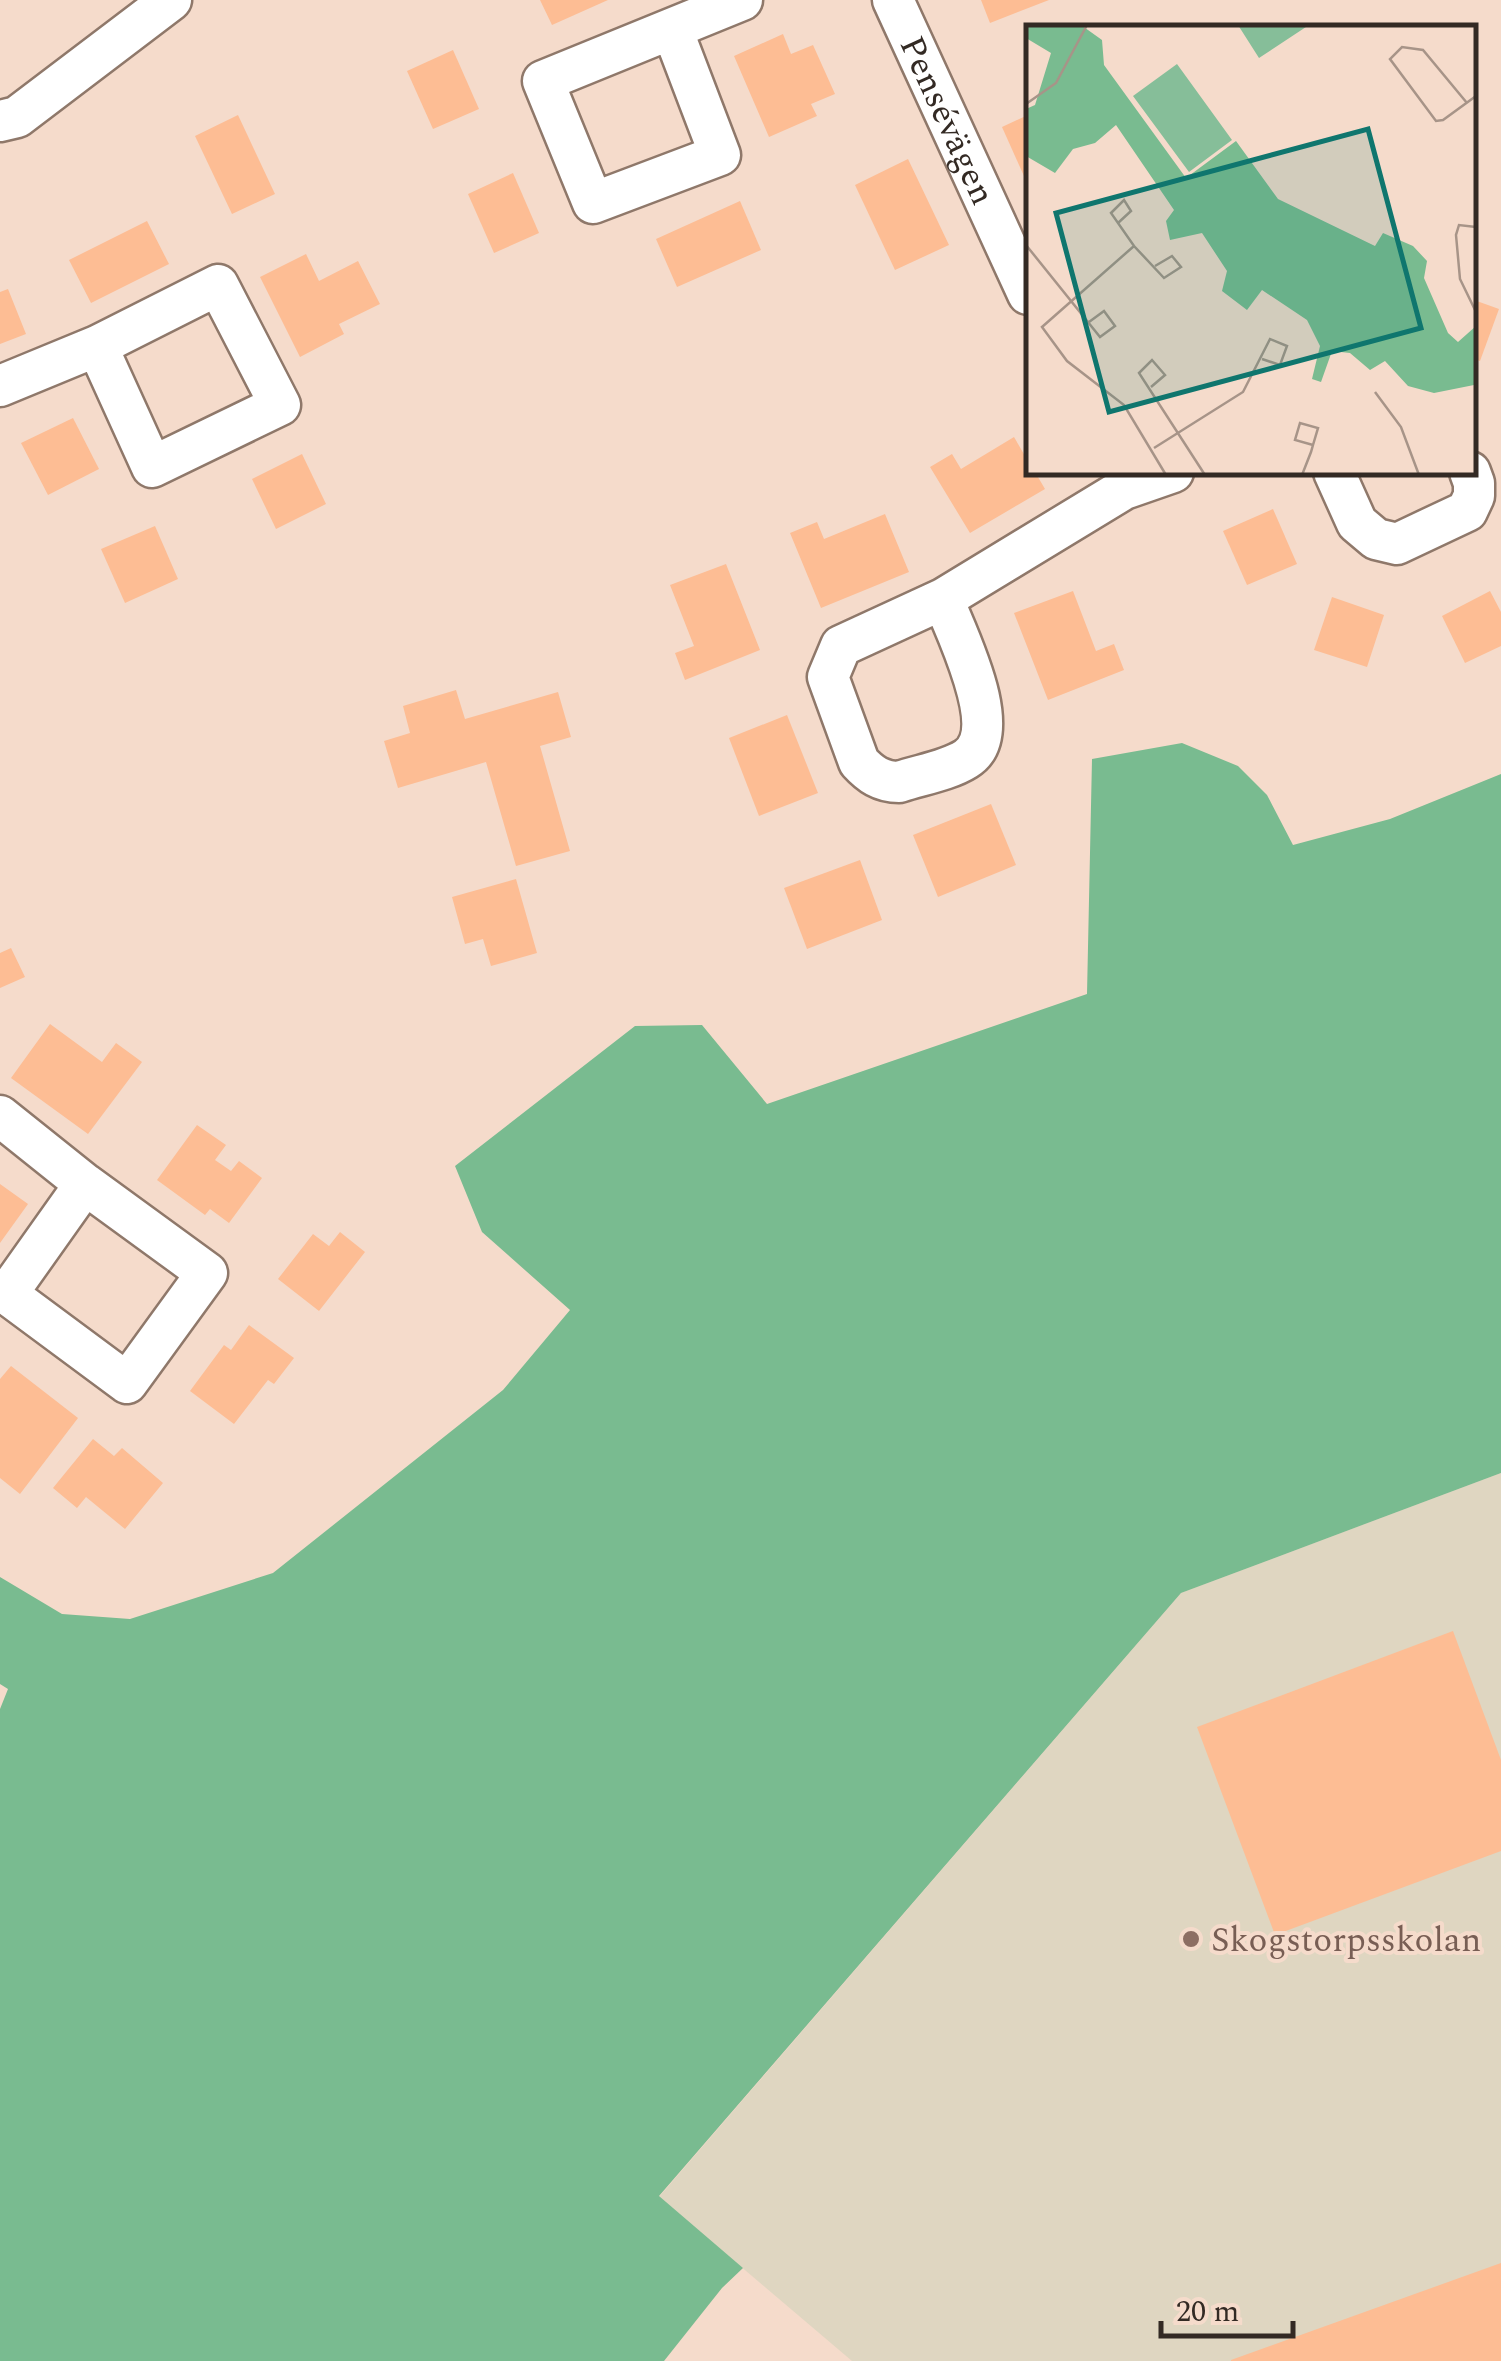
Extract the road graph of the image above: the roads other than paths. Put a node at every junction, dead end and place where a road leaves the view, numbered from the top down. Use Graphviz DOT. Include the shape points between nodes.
graph roads {
  1 [pos="170,0"];
  2 [pos="742,0"];
  3 [pos="893,0"];
  4 [pos="672,28"];
  5 [pos="0,121"];
  6 [pos="1026,290"];
  7 [pos="97,346"];
  8 [pos="0,386"];
  9 [pos="1155,475"];
  10 [pos="1335,475"];
  11 [pos="1470,475"];
  12 [pos="1120,481"];
  13 [pos="943,598"];
  14 [pos="0,1116"];
  15 [pos="85,1184"];
  1 -- 5 [label="street" via="17,117"];
  2 -- 4 [label="street"];
  3 -- 6 [label="street, Pensévägen"];
  4 -- 4 [label="street" via="720,155 593,203 544,81"];
  7 -- 7 [label="street" via="218,285 280,406 152,466"];
  7 -- 8 [label="street"];
  9 -- 12 [label="street"];
  10 -- 11 [label="street" via="1357,523 1376,539 1396,544 1467,511 1474,496"];
  12 -- 13 [label="street"];
  13 -- 13 [label="street" via="841,646 828,677 859,762 888,782 968,758 979,742 979,695"];
  14 -- 15 [label="street"];
  15 -- 15 [label="street" via="208,1273 127,1383 7,1294"];
}
